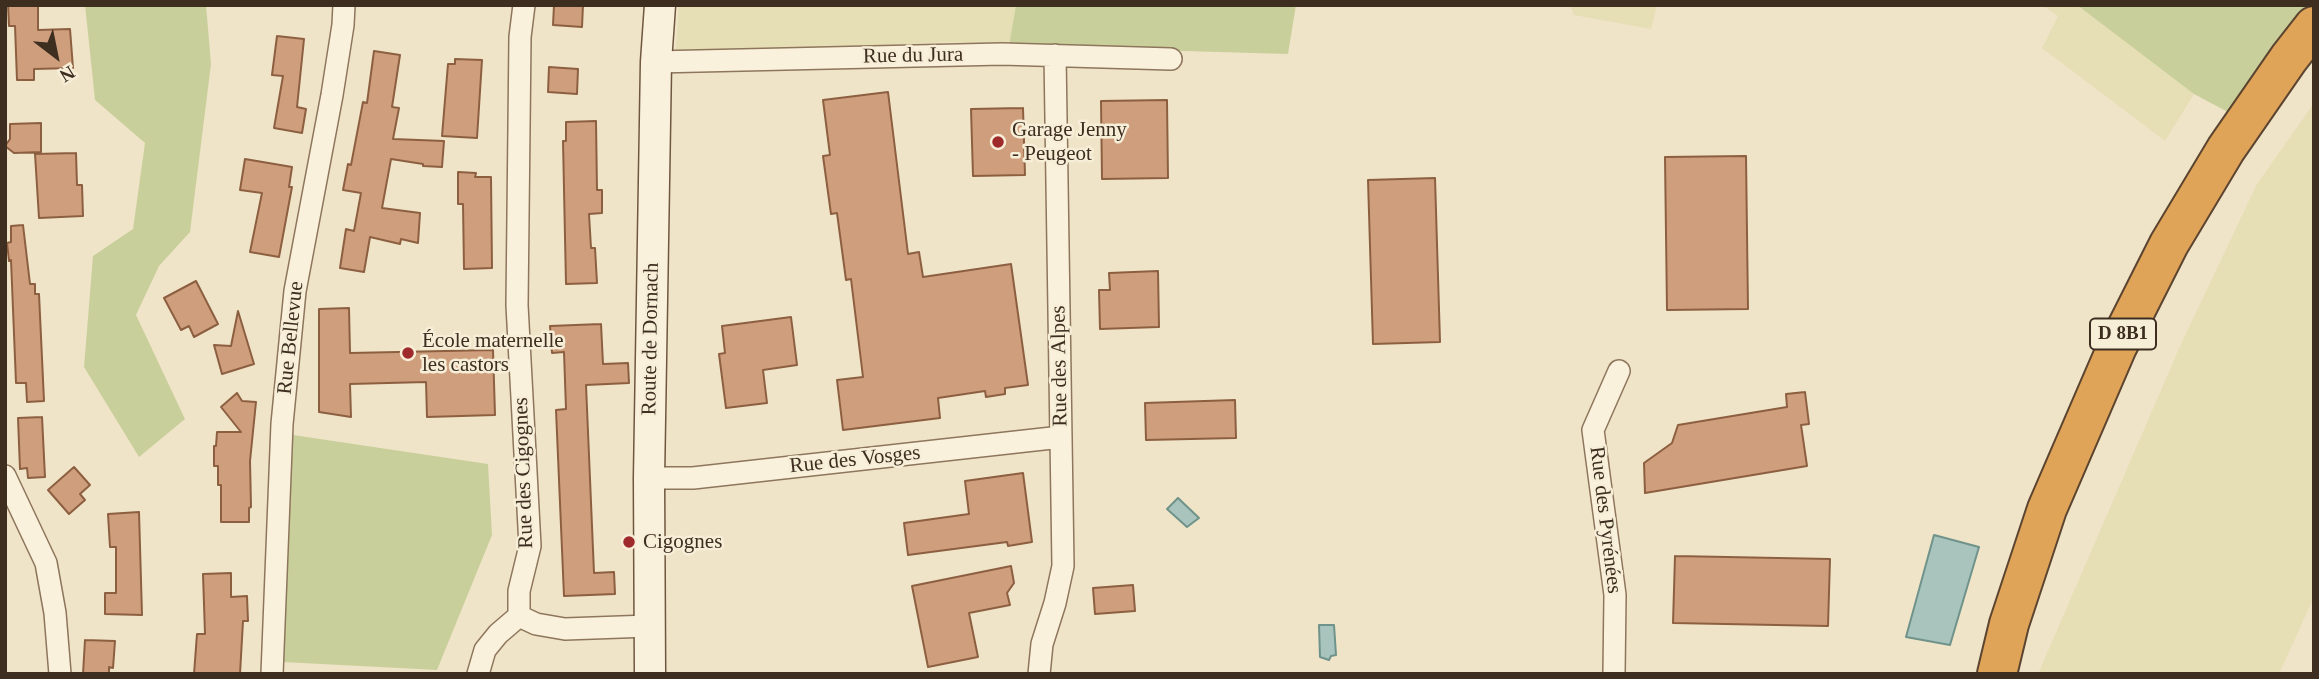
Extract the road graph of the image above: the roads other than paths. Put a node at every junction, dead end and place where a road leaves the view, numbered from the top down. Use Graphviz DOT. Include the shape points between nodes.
graph roads {
  1 [pos="344,5"];
  2 [pos="524,5"];
  3 [pos="660,5"];
  4 [pos="2314,26"];
  5 [pos="1055,55"];
  6 [pos="1171,59"];
  7 [pos="656,62"];
  8 [pos="1619,371"];
  9 [pos="1061,437"];
  10 [pos="5,476"];
  11 [pos="649,478"];
  12 [pos="519,616"];
  13 [pos="649,626"];
  14 [pos="60,674"];
  15 [pos="272,674"];
  16 [pos="478,674"];
  17 [pos="650,674"];
  18 [pos="1039,674"];
  19 [pos="1614,674"];
  20 [pos="1997,674"];
  1 -- 15 [label="street, Rue Bellevue" via="295,291 282,424"];
  2 -- 12 [label="street, Rue des Cigognes" via="517,305 530,546 519,591"];
  3 -- 7 [label="main road, Route de Dornach"];
  4 -- 20 [label="highway, D 8B1" via="2226,149 2169,244 2117,347 2047,509"];
  5 -- 6 [label="street, Rue du Jura"];
  5 -- 7 [label="street, Rue du Jura"];
  5 -- 9 [label="street, Rue des Alpes"];
  7 -- 11 [label="main road, Route de Dornach"];
  8 -- 19 [label="street, Rue des Pyrénées" via="1594,430 1615,595"];
  9 -- 11 [label="street, Rue des Vosges" via="693,478"];
  9 -- 18 [label="street, Rue des Alpes" via="1063,566 1042,644"];
  10 -- 14 [label="street" via="46,563"];
  11 -- 13 [label="main road, Route de Dornach"];
  12 -- 13 [label="street" via="565,629"];
  12 -- 16 [label="street" via="485,650"];
  13 -- 17 [label="main road, Route de Dornach"];
}
